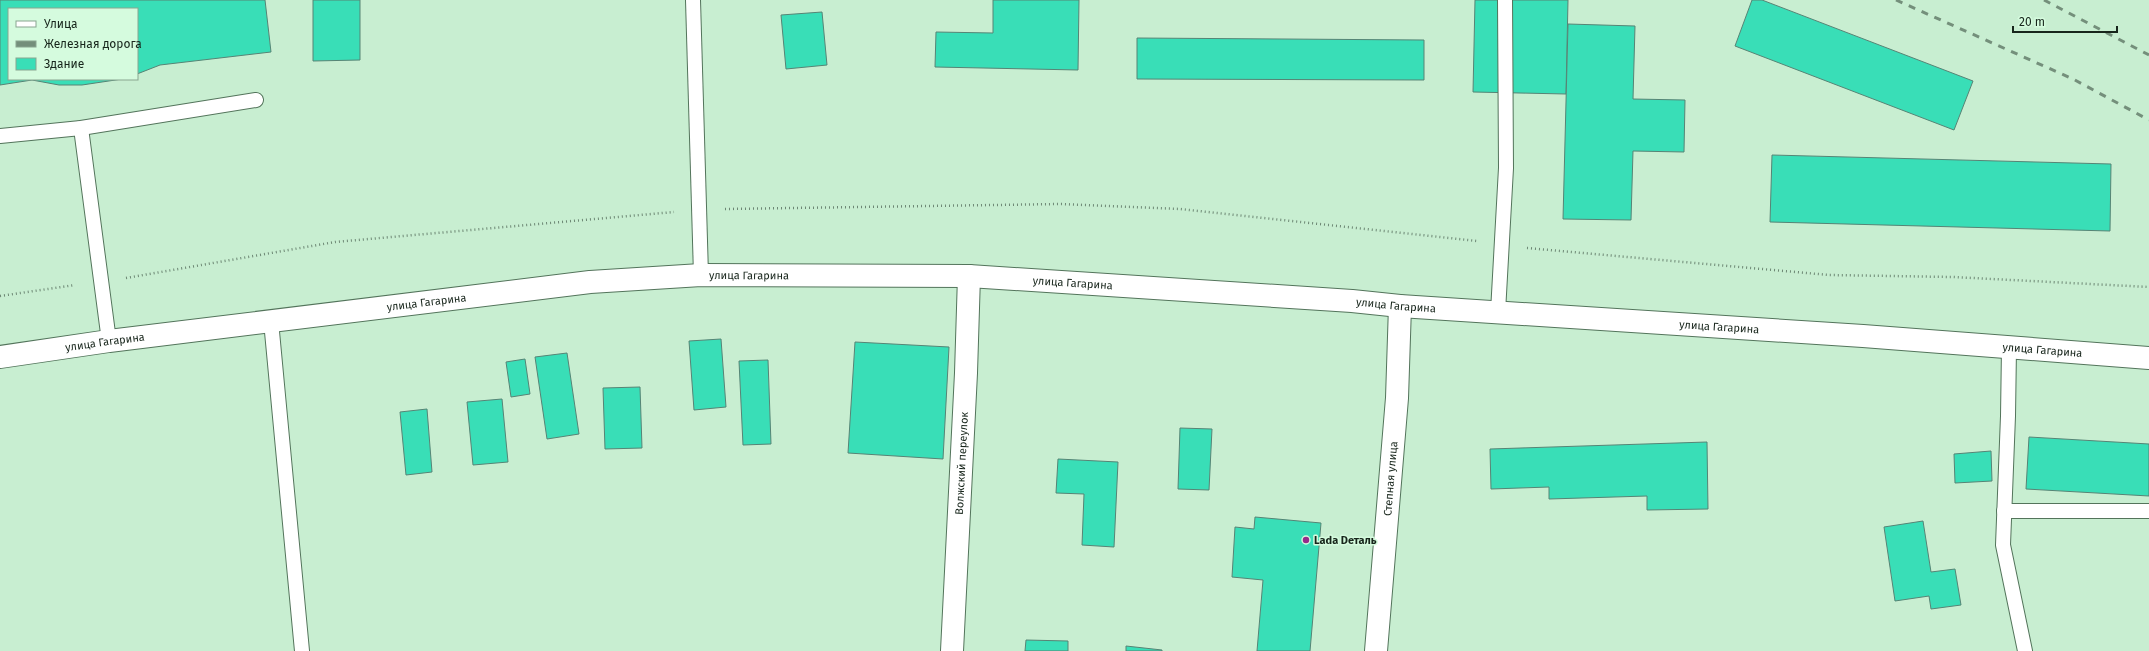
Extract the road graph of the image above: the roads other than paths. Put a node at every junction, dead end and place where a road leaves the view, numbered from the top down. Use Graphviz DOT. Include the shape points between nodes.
graph roads {
  1 [pos="693,0"];
  2 [pos="1505,0"];
  3 [pos="256,100"];
  4 [pos="81,128"];
  5 [pos="0,136"];
  6 [pos="701,275"];
  7 [pos="968,276"];
  8 [pos="1400,306"];
  9 [pos="1498,312"];
  10 [pos="272,321"];
  11 [pos="109,341"];
  12 [pos="2009,348"];
  13 [pos="0,357"];
  14 [pos="2149,358"];
  15 [pos="2004,511"];
  16 [pos="2149,511"];
  17 [pos="302,651"];
  18 [pos="952,651"];
  19 [pos="1376,651"];
  20 [pos="2025,651"];
  1 -- 6 [label="lane"];
  2 -- 9 [label="lane" via="1506,168"];
  3 -- 4 [label="lane"];
  4 -- 5 [label="lane"];
  4 -- 11 [label="lane"];
  6 -- 7 [label="street, улица Гагарина"];
  6 -- 10 [label="street, улица Гагарина" via="590,282"];
  7 -- 8 [label="street, улица Гагарина"];
  7 -- 18 [label="street, Волжский переулок" via="966,373"];
  8 -- 9 [label="street, улица Гагарина"];
  8 -- 19 [label="street, Степная улица" via="1397,398"];
  9 -- 12 [label="street, улица Гагарина"];
  10 -- 11 [label="street, улица Гагарина"];
  10 -- 17 [label="lane"];
  11 -- 13 [label="street, улица Гагарина"];
  12 -- 14 [label="street, улица Гагарина"];
  12 -- 15 [label="lane"];
  15 -- 16 [label="lane"];
  15 -- 20 [label="lane" via="2003,545"];
}
